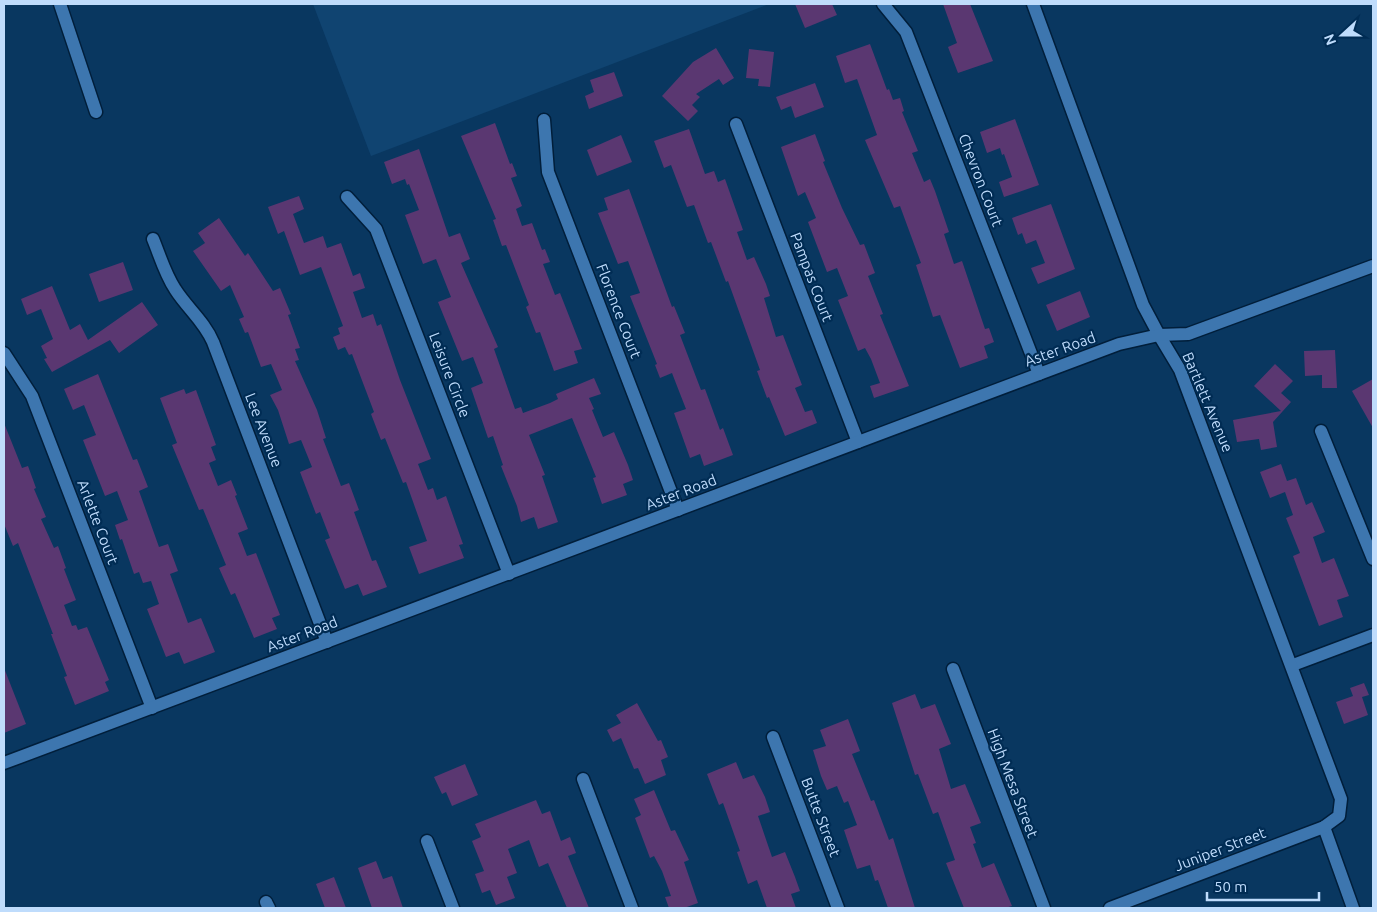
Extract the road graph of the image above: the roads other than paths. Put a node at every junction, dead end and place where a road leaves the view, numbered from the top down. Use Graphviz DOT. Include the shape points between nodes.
graph roads {
  1 [pos="60,4"];
  2 [pos="884,4"];
  3 [pos="1033,4"];
  4 [pos="96,112"];
  5 [pos="544,120"];
  6 [pos="736,124"];
  7 [pos="348,197"];
  8 [pos="153,239"];
  9 [pos="1373,266"];
  10 [pos="1159,335"];
  11 [pos="4,353"];
  12 [pos="1039,374"];
  13 [pos="1321,431"];
  14 [pos="858,442"];
  15 [pos="678,510"];
  16 [pos="1373,560"];
  17 [pos="509,574"];
  18 [pos="1373,635"];
  19 [pos="327,642"];
  20 [pos="1293,664"];
  21 [pos="953,669"];
  22 [pos="152,708"];
  23 [pos="773,737"];
  24 [pos="4,763"];
  25 [pos="583,780"];
  26 [pos="1339,816"];
  27 [pos="1324,827"];
  28 [pos="428,841"];
  29 [pos="453,908"];
  30 [pos="632,908"];
  31 [pos="838,908"];
  32 [pos="1044,908"];
  33 [pos="1110,908"];
  34 [pos="1353,908"];
  1 -- 4 [label="street"];
  2 -- 12 [label="street, Chevron Court" via="906,32"];
  3 -- 10 [label="street, Bartlett Avenue" via="1144,305"];
  5 -- 15 [label="street, Florence Court" via="548,172"];
  6 -- 14 [label="street, Pampas Court"];
  7 -- 17 [label="street, Leisure Circle" via="376,228"];
  8 -- 19 [label="street, Lee Avenue" via="176,290 207,328"];
  9 -- 10 [label="street, Aster Road" via="1188,334"];
  10 -- 12 [label="street, Aster Road" via="1119,344"];
  10 -- 20 [label="street, Bartlett Avenue" via="1180,370"];
  11 -- 22 [label="street, Arlette Court" via="32,396"];
  12 -- 14 [label="street, Aster Road"];
  13 -- 16 [label="street"];
  14 -- 15 [label="street, Aster Road"];
  15 -- 17 [label="street, Aster Road"];
  17 -- 19 [label="street, Aster Road"];
  18 -- 20 [label="street"];
  19 -- 22 [label="street, Aster Road"];
  20 -- 26 [label="street, Bartlett Avenue" via="1342,799"];
  21 -- 32 [label="street, High Mesa Street"];
  22 -- 24 [label="street, Aster Road"];
  23 -- 31 [label="street, Butte Street"];
  25 -- 30 [label="street"];
  26 -- 27 [label="street, Juniper Street"];
  27 -- 33 [label="street, Juniper Street"];
  27 -- 34 [label="street"];
  28 -- 29 [label="street"];
}
